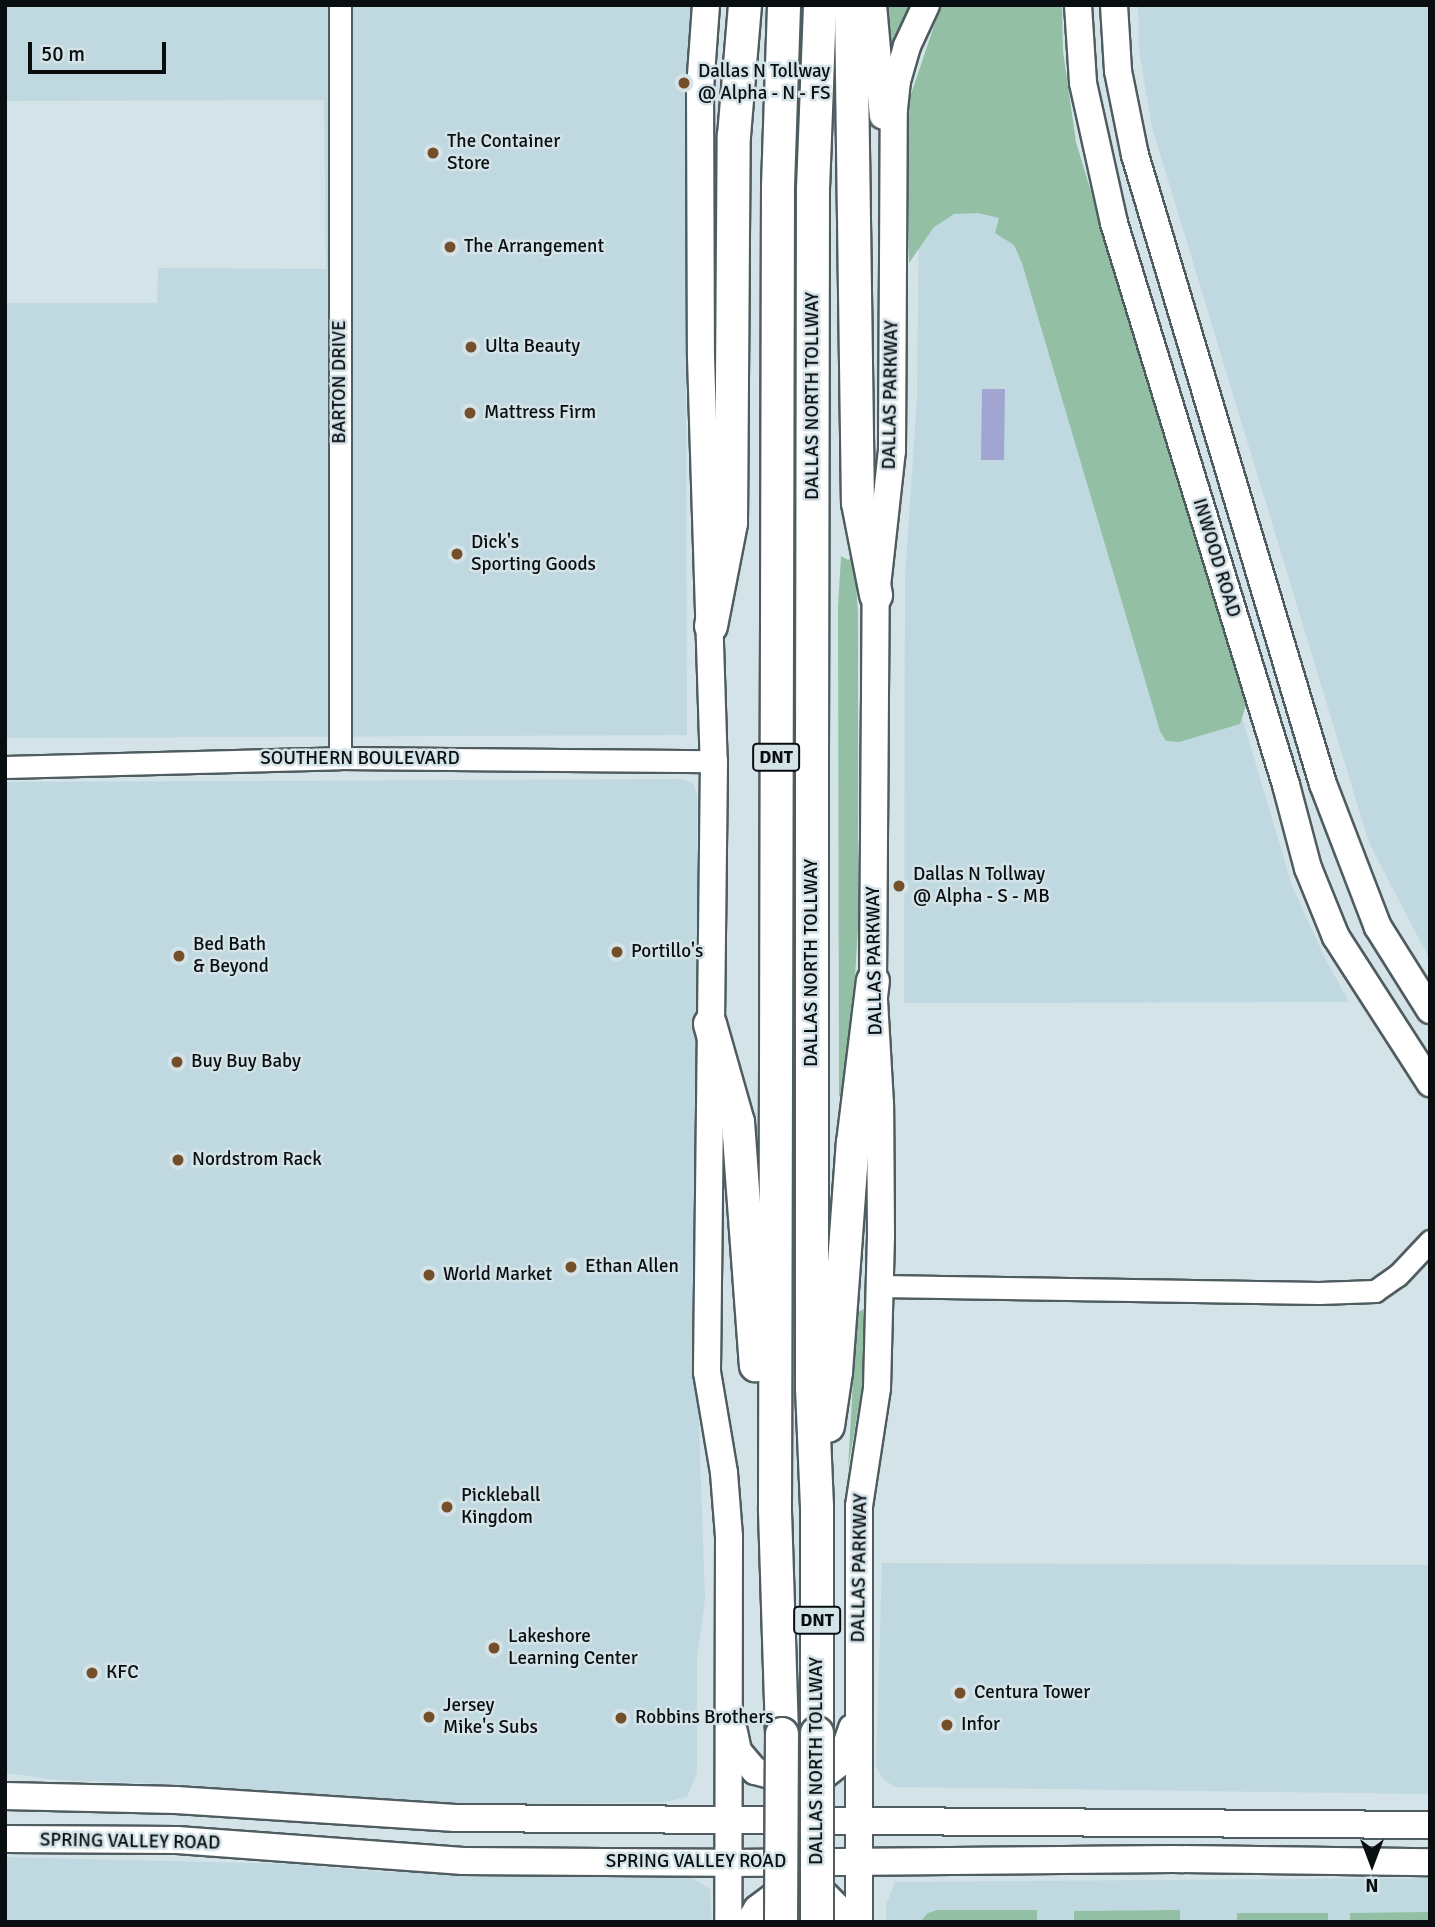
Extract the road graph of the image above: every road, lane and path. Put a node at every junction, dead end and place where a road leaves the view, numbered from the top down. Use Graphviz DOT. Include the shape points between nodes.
graph roads {
  1 [pos="340,5"];
  2 [pos="706,5"];
  3 [pos="745,5"];
  4 [pos="784,5"];
  5 [pos="820,5"];
  6 [pos="851,5"];
  7 [pos="873,5"];
  8 [pos="926,5"];
  9 [pos="1078,5"];
  10 [pos="1114,5"];
  11 [pos="894,165"];
  12 [pos="1151,212"];
  13 [pos="1114,223"];
  14 [pos="876,595"];
  15 [pos="711,626"];
  16 [pos="1305,722"];
  17 [pos="1269,733"];
  18 [pos="340,758"];
  19 [pos="714,761"];
  20 [pos="5,767"];
  21 [pos="873,981"];
  22 [pos="1430,1010"];
  23 [pos="710,1024"];
  24 [pos="1430,1083"];
  25 [pos="1430,1241"];
  26 [pos="880,1286"];
  27 [pos="817,1507"];
  28 [pos="775,1508"];
  29 [pos="730,1702"];
  30 [pos="859,1702"];
  31 [pos="5,1796"];
  32 [pos="176,1800"];
  33 [pos="455,1818"];
  34 [pos="859,1819"];
  35 [pos="728,1821"];
  36 [pos="1430,1825"];
  37 [pos="5,1839"];
  38 [pos="177,1840"];
  39 [pos="1430,1847"];
  40 [pos="1350,1860"];
  41 [pos="463,1861"];
  42 [pos="859,1861"];
  43 [pos="1430,1862"];
  44 [pos="728,1863"];
  45 [pos="728,1922"];
  46 [pos="749,1922"];
  47 [pos="781,1922"];
  48 [pos="817,1922"];
  49 [pos="852,1922"];
  50 [pos="859,1922"];
  1 -- 18 [label="street, BARTON DRIVE"];
  2 -- 15 [label="main road" via="699,180"];
  3 -- 15 [label="highway" via="734,136 731,523"];
  4 -- 28 [label="highway, DALLAS NORTH TOLLWAY / DNT" via="778,187"];
  5 -- 27 [label="highway, DALLAS NORTH TOLLWAY / DNT" via="813,203 812,1346"];
  6 -- 14 [label="highway" via="858,503"];
  7 -- 11 [label="main road" via="879,90"];
  8 -- 11 [label="main road, DALLAS PARKWAY" via="897,81"];
  9 -- 13 [label="main road, INWOOD ROAD" via="1083,83"];
  10 -- 12 [label="main road, INWOOD ROAD" via="1118,71"];
  11 -- 14 [label="main road, DALLAS PARKWAY" via="892,451"];
  12 -- 13 [label="main road"];
  12 -- 16 [label="main road, INWOOD ROAD"];
  13 -- 17 [label="main road, INWOOD ROAD"];
  14 -- 21 [label="main road, DALLAS PARKWAY"];
  15 -- 19 [label="main road"];
  16 -- 17 [label="main road"];
  16 -- 22 [label="main road, INWOOD ROAD" via="1323,784 1378,927"];
  17 -- 24 [label="main road, INWOOD ROAD" via="1308,867 1336,937"];
  18 -- 19 [label="street, SOUTHERN BOULEVARD"];
  18 -- 20 [label="street, SOUTHERN BOULEVARD"];
  19 -- 23 [label="main road"];
  21 -- 26 [label="main road, DALLAS PARKWAY" via="880,1104"];
  21 -- 27 [label="highway" via="853,1143 835,1373"];
  23 -- 28 [label="highway" via="738,1122 760,1450"];
  23 -- 29 [label="main road" via="707,1372 728,1526"];
  25 -- 26 [label="street" via="1375,1292"];
  26 -- 30 [label="main road, DALLAS PARKWAY" via="877,1388 859,1506"];
  27 -- 48 [label="highway, DALLAS NORTH TOLLWAY / DNT, bridge"];
  28 -- 47 [label="highway, DALLAS NORTH TOLLWAY / DNT, bridge" via="782,1734"];
  29 -- 30 [label="main road" via="738,1751 746,1764 767,1776 789,1780 822,1777 840,1763"];
  29 -- 35 [label="main road"];
  30 -- 34 [label="main road, DALLAS PARKWAY"];
  31 -- 32 [label="main road"];
  32 -- 33 [label="main road"];
  32 -- 38 [label="main road"];
  33 -- 35 [label="main road"];
  33 -- 41 [label="main road"];
  34 -- 35 [label="main road"];
  34 -- 36 [label="main road"];
  34 -- 42 [label="main road, DALLAS PARKWAY"];
  35 -- 44 [label="main road"];
  37 -- 38 [label="main road, SPRING VALLEY ROAD"];
  38 -- 41 [label="main road, SPRING VALLEY ROAD"];
  39 -- 40 [label="main road"];
  40 -- 42 [label="main road, SPRING VALLEY ROAD"];
  40 -- 43 [label="main road, SPRING VALLEY ROAD"];
  41 -- 44 [label="main road, SPRING VALLEY ROAD"];
  42 -- 44 [label="main road, SPRING VALLEY ROAD"];
  42 -- 50 [label="main road, DALLAS PARKWAY"];
  44 -- 45 [label="main road"];
  46 -- 49 [label="main road" via="773,1897 802,1891 825,1895"];
}
